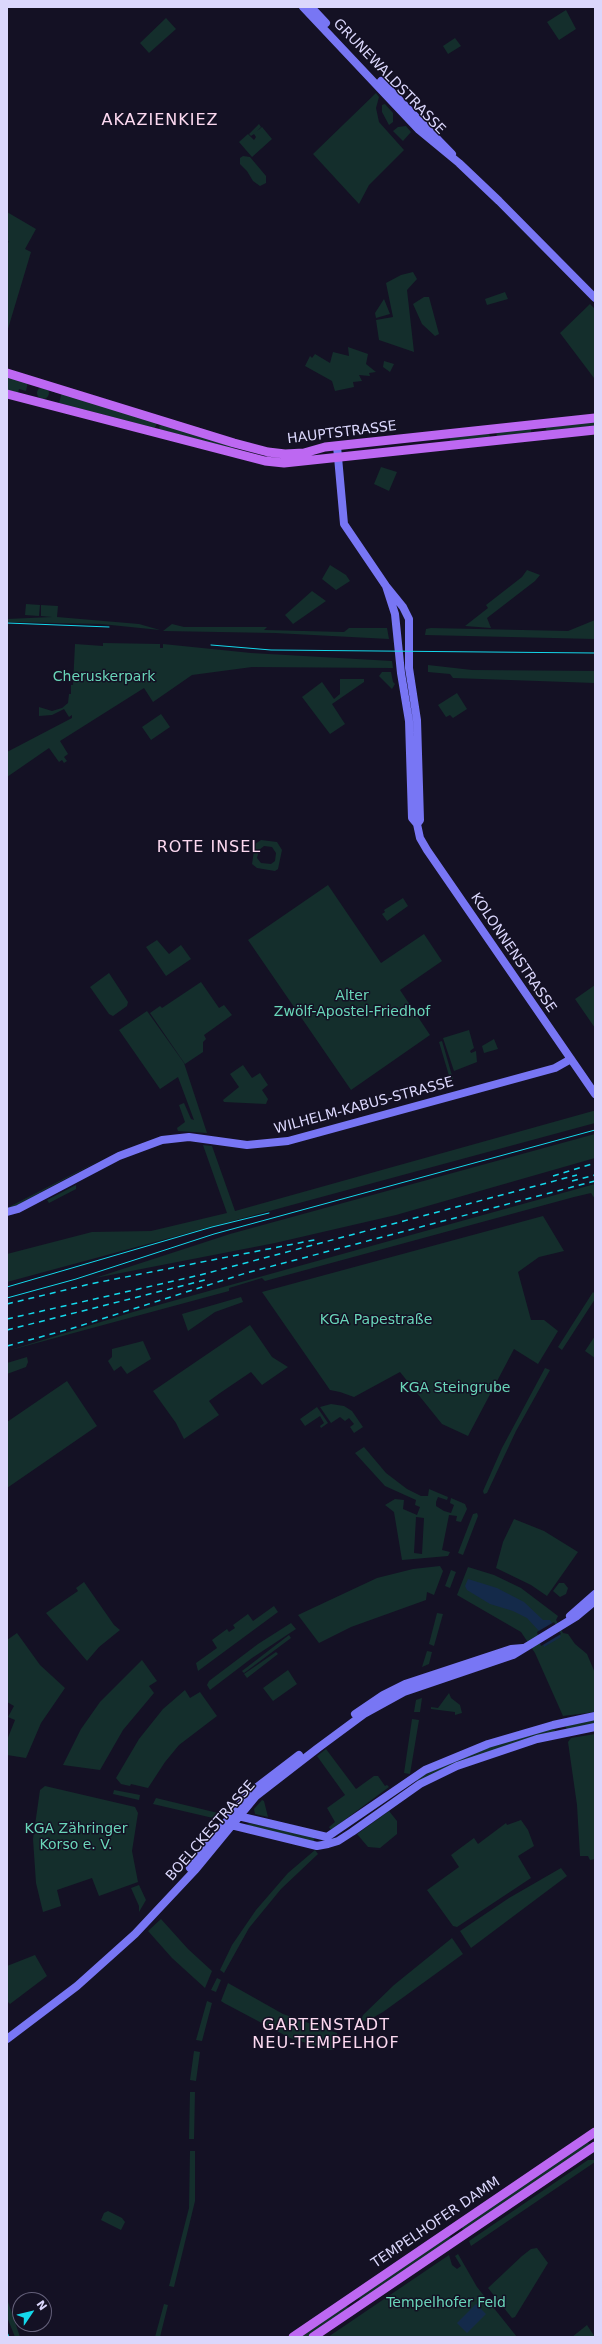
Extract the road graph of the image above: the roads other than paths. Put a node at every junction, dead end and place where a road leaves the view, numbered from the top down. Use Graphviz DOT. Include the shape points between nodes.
graph roads {
  1 [pos="303,7"];
  2 [pos="311,7"];
  3 [pos="459,163"];
  4 [pos="595,298"];
  5 [pos="7,373"];
  6 [pos="7,394"];
  7 [pos="595,418"];
  8 [pos="595,430"];
  9 [pos="338,446"];
  10 [pos="338,456"];
  11 [pos="386,586"];
  12 [pos="417,824"];
  13 [pos="570,1059"];
  14 [pos="595,1094"];
  15 [pos="7,1212"];
  16 [pos="595,1594"];
  17 [pos="595,1601"];
  18 [pos="563,1625"];
  19 [pos="595,1716"];
  20 [pos="595,1728"];
  21 [pos="235,1815"];
  22 [pos="228,1824"];
  23 [pos="205,1854"];
  24 [pos="7,2033"];
  25 [pos="7,2039"];
  26 [pos="595,2132"];
  27 [pos="595,2146"];
  28 [pos="293,2337"];
  29 [pos="314,2337"];
  1 -- 3 [label="main road, GRUNEWALDSTRASSE" via="419,130"];
  2 -- 3 [label="main road, GRUNEWALDSTRASSE" via="441,140"];
  3 -- 4 [label="main road, GRUNEWALDSTRASSE"];
  5 -- 9 [label="main road, HAUPTSTRASSE" via="268,452 294,454"];
  6 -- 10 [label="main road, HAUPTSTRASSE" via="265,461 284,463"];
  7 -- 9 [label="main road, HAUPTSTRASSE"];
  8 -- 10 [label="main road, HAUPTSTRASSE"];
  9 -- 10 [label="main road, KOLONNENSTRASSE"];
  10 -- 11 [label="main road, KOLONNENSTRASSE" via="342,517 345,527"];
  11 -- 12 [label="main road, KOLONNENSTRASSE" via="395,614 398,635 400,668 409,721 412,818"];
  11 -- 12 [label="main road, KOLONNENSTRASSE" via="407,612 410,635 409,668 417,720 420,820"];
  12 -- 13 [label="main road, KOLONNENSTRASSE" via="420,838 427,850"];
  13 -- 14 [label="main road, KOLONNENSTRASSE"];
  13 -- 15 [label="main road, WILHELM-KABUS-STRASSE" via="555,1068 288,1141 247,1145 189,1137 162,1140 119,1156 18,1209"];
  16 -- 18 [label="main road, BOELCKESTRASSE" via="572,1613"];
  17 -- 18 [label="main road, BOELCKESTRASSE"];
  18 -- 21 [label="main road, BOELCKESTRASSE" via="526,1647 511,1649 417,1680 383,1695 268,1777 248,1794"];
  19 -- 21 [label="main road" via="493,1742 425,1770 327,1837"];
  20 -- 22 [label="main road" via="531,1740 457,1766 414,1788 338,1841 316,1846"];
  21 -- 22 [label="main road, BOELCKESTRASSE"];
  22 -- 23 [label="main road, BOELCKESTRASSE"];
  23 -- 24 [label="main road, BOELCKESTRASSE" via="116,1946 55,1998"];
  23 -- 25 [label="main road, BOELCKESTRASSE" via="157,1911 113,1954 68,1993"];
  26 -- 28 [label="main road, TEMPELHOFER DAMM"];
  27 -- 29 [label="main road, TEMPELHOFER DAMM"];
}
